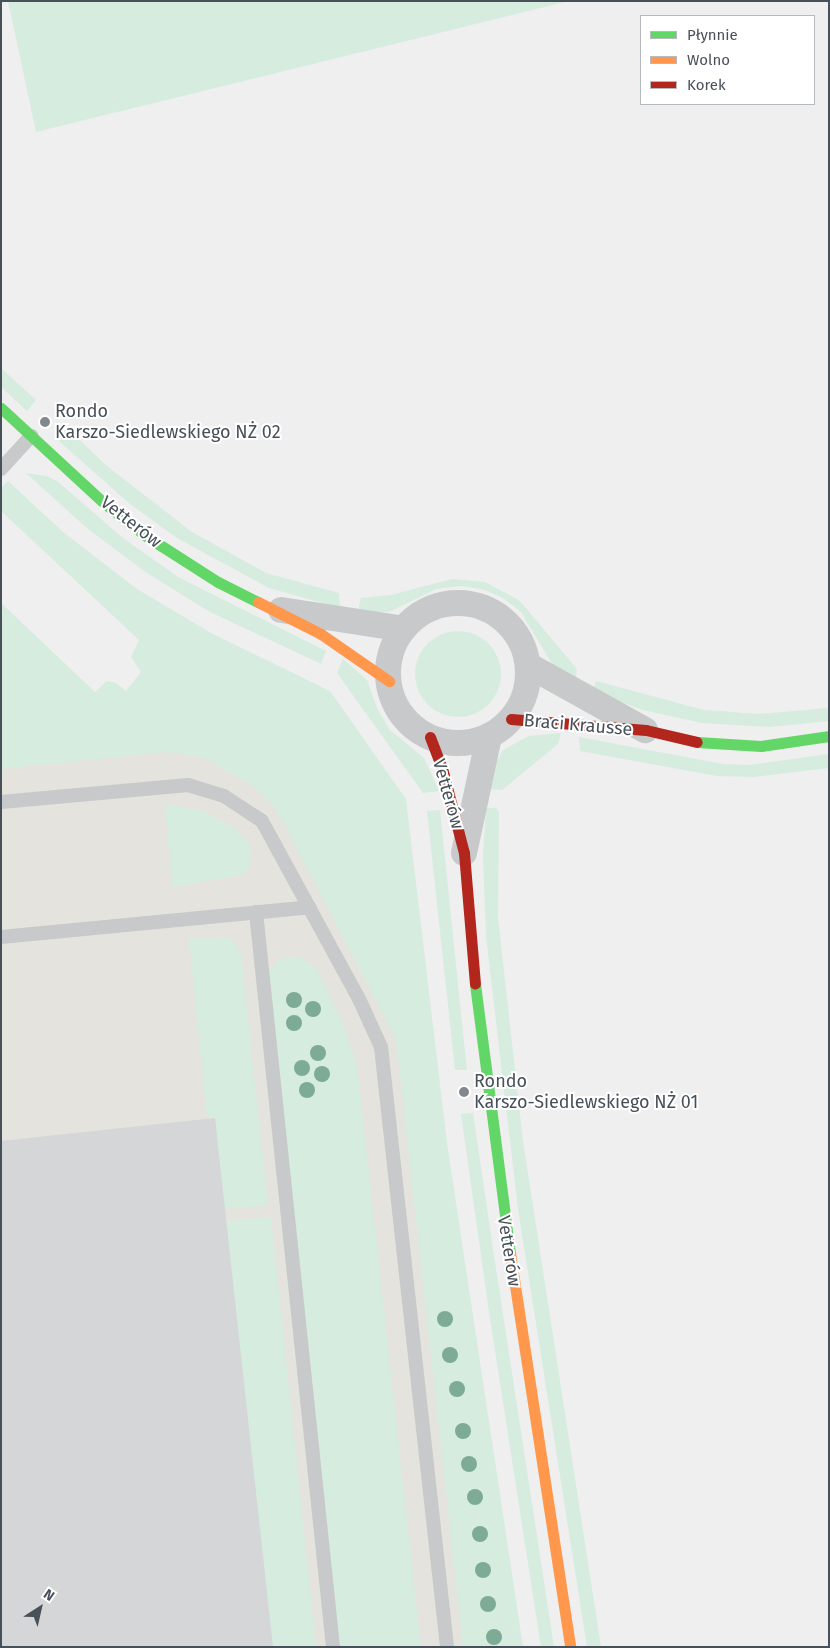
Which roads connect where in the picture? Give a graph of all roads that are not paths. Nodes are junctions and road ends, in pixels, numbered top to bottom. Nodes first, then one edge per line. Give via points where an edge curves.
1 (1, 408) edge
2 (31, 436) junction
3 (1, 469) edge
4 (279, 610) junction
5 (404, 629) junction
6 (528, 665) junction
7 (389, 681) junction
8 (511, 719) junction
9 (646, 730) junction
10 (489, 736) junction
11 (829, 736) edge
12 (430, 737) junction
13 (1, 802) edge
14 (464, 853) junction
15 (310, 906) junction
16 (256, 912) junction
17 (1, 937) edge
18 (333, 1647) edge
19 (447, 1647) edge
20 (570, 1647) edge

1 - 2 street, Vetterów
2 - 3 lane
2 - 4 street, Vetterów via 104,503 146,536 218,582
4 - 5 street, Vetterów
4 - 7 street, Vetterów via 367,663
5 - 6 street via 437,606 451,603 478,606 491,611 512,628 520,640
5 - 7 street via 391,654
6 - 8 street via 525,694
6 - 9 street, Braci Krausse
7 - 12 street via 402,715
8 - 9 street, Braci Krausse
8 - 10 street
9 - 11 street, Braci Krausse via 703,743 761,746
10 - 12 street via 466,742
10 - 14 street, Vetterów
12 - 14 street, Vetterów via 442,768
13 - 15 lane via 188,785 214,793 262,821
14 - 20 street, Vetterów via 469,933 494,1149
15 - 16 lane
15 - 19 lane via 381,1047
16 - 17 lane
16 - 18 lane

